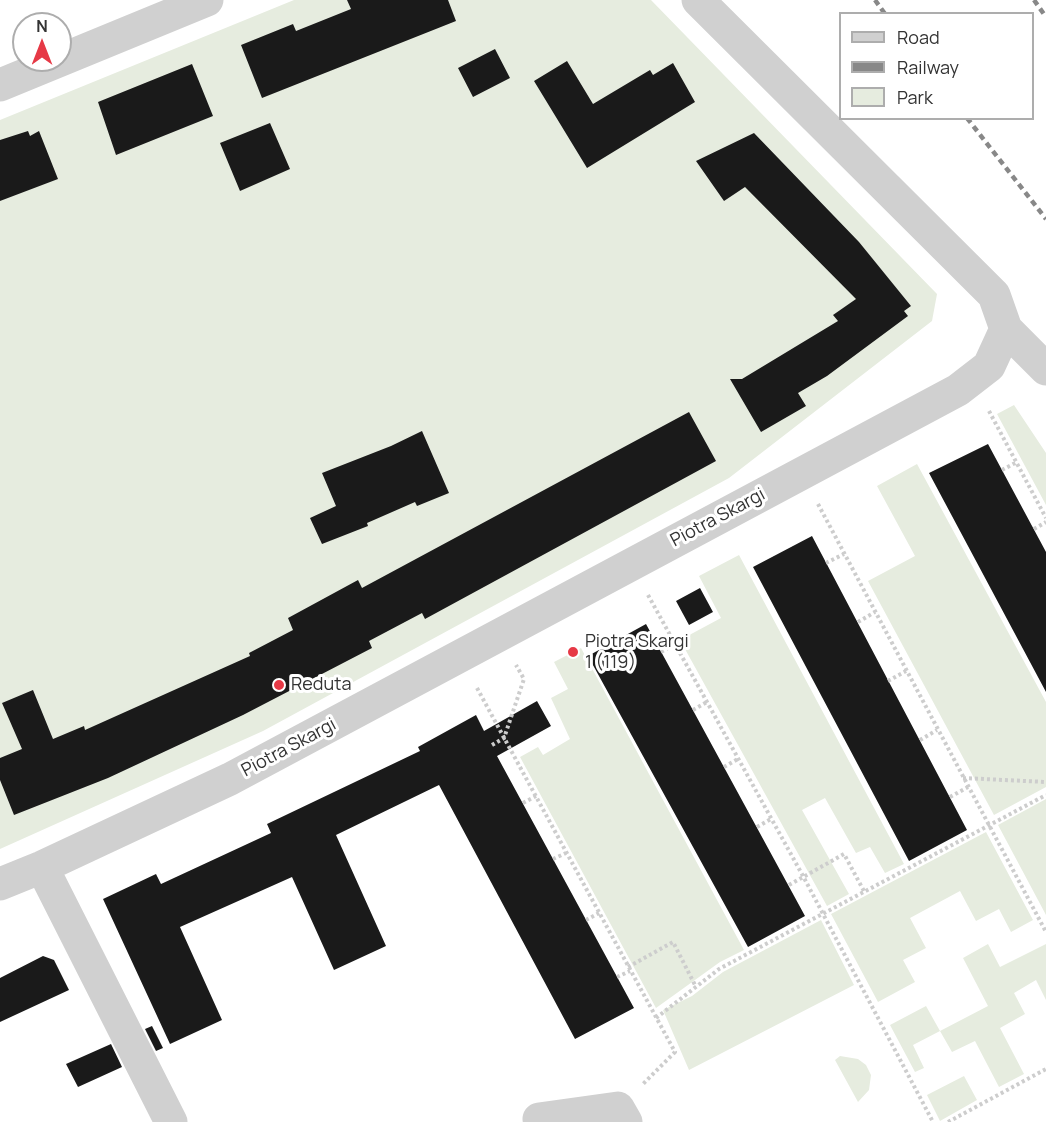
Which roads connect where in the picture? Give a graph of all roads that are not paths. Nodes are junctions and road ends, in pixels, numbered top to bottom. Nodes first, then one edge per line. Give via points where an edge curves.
1 (207, 0) edge
2 (698, 0) edge
3 (0, 85) edge
4 (1006, 328) junction
5 (1046, 369) edge
6 (42, 867) junction
7 (0, 884) edge
8 (622, 1115) edge
9 (539, 1119) dead end
10 (171, 1122) edge

1 - 3 street
2 - 4 street via 994,295
4 - 5 street
4 - 6 street, Piotra Skargi via 989,366 958,390 230,779
6 - 7 street, Piotra Skargi
6 - 10 street
8 - 9 street

